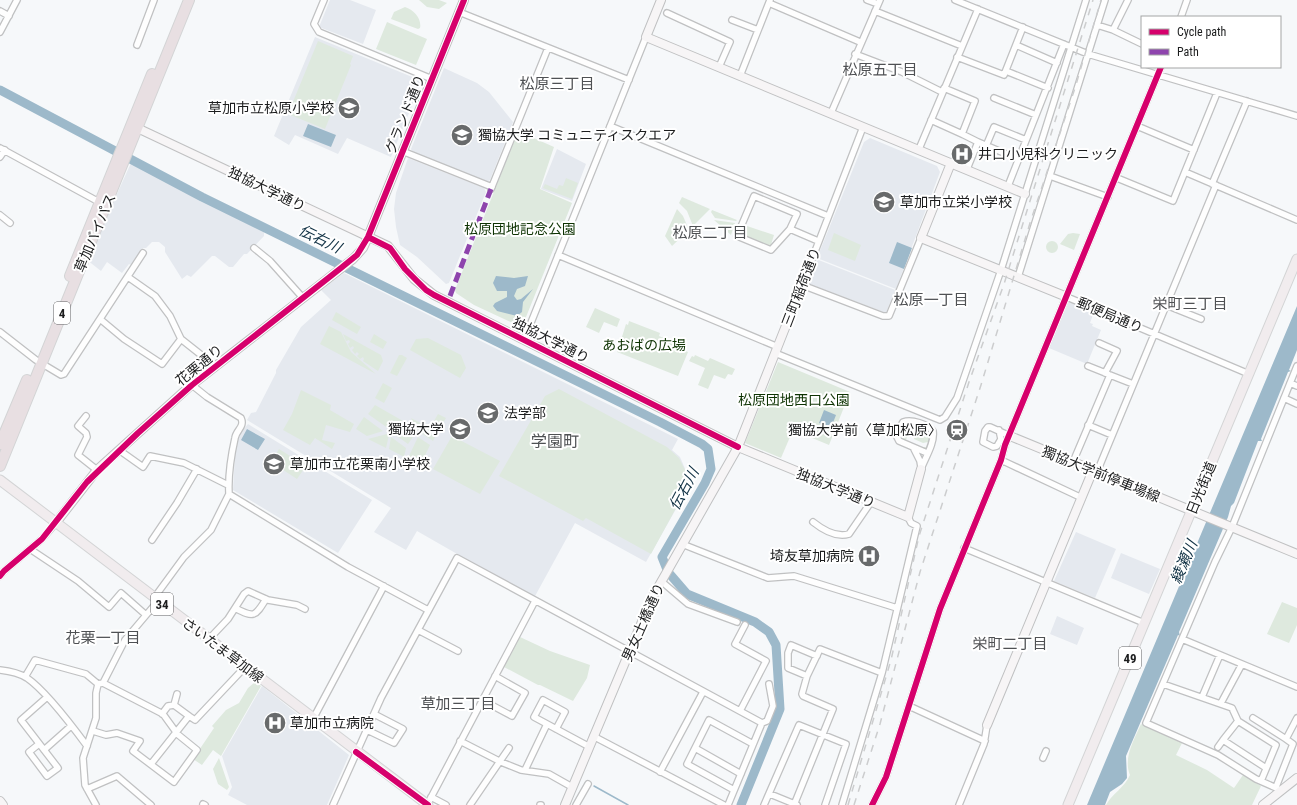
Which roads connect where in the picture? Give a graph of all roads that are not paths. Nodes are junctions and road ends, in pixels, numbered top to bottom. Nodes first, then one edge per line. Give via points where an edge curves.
1 (17, 0) edge
2 (154, 0) edge
3 (182, 0) edge
4 (189, 0) edge
5 (324, 0) edge
6 (464, 0) edge
7 (661, 0) edge
8 (867, 0) edge
9 (955, 0) edge
10 (1086, 0) edge
11 (1104, 0) edge
12 (1128, 0) edge
13 (1187, 0) edge
14 (770, 2) edge
15 (879, 2) edge
16 (978, 9) junction
17 (0, 11) edge
18 (875, 11) junction
19 (459, 12) junction
20 (667, 13) dead end
21 (9, 16) junction
22 (1181, 16) edge
23 (732, 20) dead end
24 (1097, 25) junction
25 (1023, 27) junction
26 (758, 30) junction
27 (1113, 30) junction
28 (0, 32) edge
29 (646, 37) junction
30 (860, 42) junction
31 (1064, 44) junction
32 (1141, 44) edge
33 (137, 45) dead end
34 (962, 46) junction
35 (1016, 46) junction
36 (1071, 46) junction
37 (548, 48) junction
38 (855, 54) junction
39 (1088, 54) junction
40 (957, 57) junction
41 (1057, 63) junction
42 (719, 67) junction
43 (1161, 68) edge
44 (1006, 71) junction
45 (1158, 74) junction
46 (740, 76) junction
47 (432, 79) junction
48 (629, 80) junction
49 (1048, 88) junction
50 (943, 90) junction
51 (1217, 93) junction
52 (994, 98) dead end
53 (1246, 101) junction
54 (830, 113) junction
55 (1036, 115) junction
56 (1297, 116) edge
57 (931, 120) junction
58 (135, 126) junction
59 (610, 126) junction
60 (1137, 126) junction
61 (864, 127) junction
62 (962, 134) junction
63 (1026, 140) junction
64 (978, 142) junction
65 (986, 146) junction
66 (2, 149) edge
67 (919, 149) junction
68 (1194, 150) junction
69 (402, 151) junction
70 (0, 157) edge
71 (122, 159) junction
72 (1018, 159) junction
73 (951, 163) junction
74 (967, 169) junction
75 (1185, 172) junction
76 (1050, 176) junction
77 (1117, 178) junction
78 (1214, 185) junction
79 (1008, 186) junction
80 (1026, 194) junction
81 (1108, 197) junction
82 (99, 202) junction
83 (0, 215) edge
84 (828, 216) junction
85 (1297, 220) edge
86 (10, 222) dead end
87 (790, 229) junction
88 (368, 237) junction
89 (921, 238) junction
90 (818, 241) junction
91 (254, 248) dead end
92 (143, 253) dead end
93 (558, 255) junction
94 (1297, 259) edge
95 (1001, 270) junction
96 (128, 277) junction
97 (1018, 277) junction
98 (802, 284) junction
99 (1067, 297) junction
100 (303, 298) junction
101 (1166, 305) junction
102 (100, 319) junction
103 (1201, 320) dead end
104 (1, 333) edge
105 (1154, 334) junction
106 (181, 339) junction
107 (524, 340) junction
108 (1099, 343) dead end
109 (776, 350) junction
110 (39, 361) junction
111 (1088, 366) dead end
112 (1297, 366) edge
113 (212, 369) junction
114 (1107, 374) junction
115 (1249, 374) junction
116 (1290, 383) junction
117 (1133, 384) junction
118 (192, 385) junction
119 (1297, 386) edge
120 (1284, 398) junction
121 (1297, 404) edge
122 (86, 416) dead end
123 (1088, 425) junction
124 (999, 430) junction
125 (1112, 435) junction
126 (1010, 436) junction
127 (1001, 439) junction
128 (0, 444) edge
129 (738, 447) junction
130 (914, 449) junction
131 (120, 450) junction
132 (927, 453) junction
133 (1001, 460) junction
134 (1073, 462) junction
135 (0, 466) edge
136 (197, 469) junction
137 (921, 469) junction
138 (97, 470) junction
139 (1095, 471) junction
140 (0, 480) edge
141 (228, 485) junction
142 (229, 494) junction
143 (1082, 498) junction
144 (871, 502) junction
145 (1192, 511) junction
146 (908, 517) junction
147 (813, 522) dead end
148 (55, 524) junction
149 (1230, 527) junction
150 (152, 540) dead end
151 (682, 544) junction
152 (964, 548) junction
153 (30, 549) junction
154 (1297, 554) edge
155 (0, 576) edge
156 (662, 579) junction
157 (1047, 583) junction
158 (384, 586) junction
159 (266, 599) junction
160 (156, 600) junction
161 (535, 601) junction
162 (235, 608) junction
163 (897, 608) junction
164 (305, 609) dead end
165 (428, 610) junction
166 (146, 615) junction
167 (737, 622) dead end
168 (1144, 623) junction
169 (745, 625) dead end
170 (418, 630) junction
171 (209, 639) junction
172 (1182, 639) junction
173 (458, 651) dead end
174 (629, 652) junction
175 (1220, 655) junction
176 (816, 656) junction
177 (1242, 664) junction
178 (245, 667) junction
179 (0, 670) edge
180 (882, 673) junction
181 (495, 676) junction
182 (807, 676) junction
183 (25, 677) junction
184 (100, 684) junction
185 (769, 684) dead end
186 (1163, 684) junction
187 (1297, 687) edge
188 (703, 692) junction
189 (177, 694) dead end
190 (1202, 697) junction
191 (46, 698) junction
192 (482, 700) junction
193 (1221, 703) junction
194 (174, 705) junction
195 (909, 706) junction
196 (740, 711) junction
197 (162, 714) junction
198 (374, 714) junction
199 (189, 716) junction
200 (1252, 718) dead end
201 (1297, 718) edge
202 (314, 719) junction
203 (1238, 721) junction
204 (762, 723) junction
205 (546, 724) junction
206 (988, 725) joint
207 (71, 726) junction
208 (556, 729) junction
209 (368, 730) junction
210 (93, 732) junction
211 (176, 733) junction
212 (823, 734) junction
213 (593, 736) junction
214 (1286, 739) junction
215 (985, 740) junction
216 (1223, 740) junction
217 (460, 741) junction
218 (39, 744) junction
219 (753, 744) junction
220 (87, 746) junction
221 (589, 746) junction
222 (1218, 747) dead end
223 (510, 748) dead end
224 (695, 748) junction
225 (44, 750) junction
226 (1046, 751) dead end
227 (356, 752) junction
228 (1043, 758) dead end
229 (501, 762) junction
230 (151, 764) junction
231 (1266, 768) junction
232 (525, 770) junction
233 (660, 772) junction
234 (741, 774) junction
235 (1297, 778) edge
236 (1261, 781) junction
237 (588, 784) dead end
238 (572, 787) junction
239 (1279, 788) junction
240 (87, 789) junction
241 (734, 790) junction
242 (770, 794) junction
243 (0, 801) edge
244 (428, 803) edge
245 (3, 805) edge
246 (96, 805) edge
247 (151, 805) edge
248 (333, 805) edge
249 (446, 805) edge
250 (470, 805) edge
251 (565, 805) edge
252 (576, 805) edge
253 (724, 805) edge
254 (728, 805) edge
255 (764, 805) edge
256 (795, 805) edge
257 (824, 805) edge
258 (842, 805) edge
259 (872, 805) edge
260 (958, 805) edge
261 (1068, 805) edge
262 (1263, 805) edge

1 - 21 street
2 - 33 street
3 - 58 highway, 草加バイパス / 4
4 - 58 highway, 草加バイパス / 4
5 - 47 street via 314,24 319,32
6 - 19 street, グランド通り
7 - 29 street
8 - 15 street
9 - 16 street
10 - 36 street
11 - 24 street
12 - 27 street
13 - 22 street
14 - 26 street
14 - 30 street
15 - 18 street
16 - 25 street
16 - 34 street
17 - 21 street
18 - 30 street
18 - 34 street
19 - 37 street
19 - 47 street, グランド通り
20 - 42 street via 730,42
21 - 28 street
23 - 26 street
24 - 27 street
24 - 39 street
25 - 31 street
25 - 35 street
26 - 46 street
27 - 32 street
29 - 42 street
29 - 48 street
30 - 38 street
31 - 36 street
31 - 41 street
34 - 40 street
35 - 41 street
35 - 44 street
36 - 39 street
36 - 80 street
37 - 48 street
37 - 69 street via 492,188
38 - 50 street
38 - 54 street
39 - 45 street
39 - 76 street
40 - 44 street via 1004,76
40 - 50 street
41 - 49 street
42 - 46 street
43 - 45 street
44 - 49 street
45 - 51 street
45 - 60 street
46 - 54 street
47 - 69 street, グランド通り
48 - 59 street
49 - 55 street
50 - 57 street
50 - 62 street via 975,101
51 - 53 street
51 - 68 street
52 - 55 street
53 - 56 street
53 - 78 street
54 - 61 street
55 - 63 street
57 - 62 street
57 - 67 street
58 - 71 highway, 草加バイパス / 4
58 - 88 street, 独協大学通り
59 - 84 street
59 - 93 street
60 - 68 street
60 - 77 street
61 - 67 street
61 - 84 street, 三町稲荷通り
62 - 64 street
63 - 65 street via 994,127
63 - 72 street
64 - 65 street
64 - 74 street
65 - 72 street
66 - 70 street
66 - 82 street
67 - 73 street
68 - 75 street
69 - 88 street, グランド通り
71 - 82 highway, 草加バイパス / 4
71 - 110 highway, 草加バイパス / 4
72 - 79 street
73 - 74 street
73 - 89 street
74 - 79 street
75 - 77 street via 1173,201
75 - 78 street
76 - 81 street
76 - 97 street
77 - 81 street
78 - 85 street
78 - 101 street
79 - 80 street
80 - 95 street
81 - 99 street
82 - 110 highway, 草加バイパス / 4
83 - 86 street
84 - 90 street, 三町稲荷通り
87 - 87 street via 797,214 754,196 738,236 771,250
87 - 90 street
88 - 100 street, 花栗通り via 363,248 353,259
88 - 107 street, 独協大学通り via 390,248 404,269 426,290 449,298
89 - 95 street
89 - 98 street via 889,316 883,316
90 - 98 street, 三町稲荷通り
91 - 100 street via 270,261
92 - 96 street
93 - 107 street
93 - 109 street
94 - 115 main road, 日光街道 / 49
95 - 97 street
95 - 109 street via 956,398 943,419 935,418
96 - 102 street
96 - 106 street via 156,296 170,316
97 - 99 street
98 - 109 street, 三町稲荷通り
99 - 105 street, 郵便局通り
99 - 126 street
100 - 113 street, 花栗通り
101 - 103 street
101 - 105 street
102 - 106 street via 124,339 162,364
102 - 110 street via 64,374 61,375
104 - 110 street
105 - 115 street, 郵便局通り
105 - 117 street
106 - 113 street via 200,354
107 - 129 street, 独協大学通り
108 - 114 street via 1117,351
109 - 129 street, 三町稲荷通り
110 - 128 highway, 草加バイパス / 4
110 - 135 highway, 草加バイパス / 4
111 - 114 street
112 - 116 street
113 - 118 street, 花栗通り
114 - 117 street
114 - 123 street
115 - 145 main road, 日光街道 / 49
116 - 119 street
116 - 120 street
117 - 125 street
118 - 131 street, 花栗通り
118 - 141 street via 242,418 243,424 235,435
120 - 121 street
120 - 149 street
122 - 138 street via 78,426 87,437 78,455
123 - 125 street
123 - 134 street
124 - 126 street
124 - 127 street
124 - 127 street via 988,427 982,440 985,444 996,447
125 - 139 street
126 - 127 street
126 - 133 street
126 - 134 street, 獨協大学前停車場線
129 - 144 street, 独協大学通り
129 - 151 street, 男女土橋通り
130 - 132 street
130 - 132 street via 896,438 903,422 911,421 933,431
130 - 137 street
131 - 136 street via 143,467 150,456
131 - 138 street, 花栗通り
132 - 137 street
133 - 143 street
133 - 152 street
134 - 139 street, 獨協大学前停車場線
136 - 141 street
136 - 150 street via 178,503
137 - 146 street
138 - 148 street, 花栗通り
139 - 143 street
139 - 145 street, 獨協大学前停車場線
140 - 148 main road, さいたま草加線 / 34
141 - 142 street
142 - 158 street via 348,567
142 - 160 street via 211,530 184,557
143 - 157 street
144 - 146 street, 独協大学通り
144 - 147 street via 849,534 835,534
145 - 149 street, 獨協大学前停車場線
145 - 168 main road, 日光街道 / 49
146 - 163 street via 916,526
148 - 153 street
148 - 160 main road, さいたま草加線 / 34
149 - 154 street, 獨協大学前停車場線
149 - 172 street
151 - 156 street, 男女土橋通り
151 - 163 street via 768,578 794,576
152 - 157 street
152 - 195 street via 933,627
153 - 155 street
153 - 166 street via 78,580 109,607 121,593
156 - 167 street via 688,604
156 - 174 street, 男女土橋通り
157 - 168 street
157 - 206 street
158 - 165 street
158 - 202 street
159 - 162 street via 253,615
159 - 162 street via 248,591
159 - 164 street
160 - 166 street via 153,609
160 - 171 main road, さいたま草加線 / 34
161 - 165 street via 456,558
161 - 174 street
161 - 181 street
162 - 171 street
163 - 180 street
165 - 170 street
166 - 184 street via 123,643
168 - 261 main road, 日光街道 / 49
169 - 196 street via 735,644 766,661
170 - 173 street
170 - 198 street
171 - 178 main road, さいたま草加線 / 34
172 - 175 street
172 - 186 street
174 - 188 street
174 - 213 street, 男女土橋通り
175 - 177 street
175 - 190 street
176 - 180 street via 820,649
176 - 182 street
176 - 182 street via 791,646 788,653 788,668
177 - 187 street
177 - 193 street
178 - 199 street via 195,720
178 - 202 main road, さいたま草加線 / 34
179 - 183 street
180 - 258 street
181 - 192 street
181 - 192 street via 525,693 512,716
182 - 212 street via 803,696 833,709
183 - 184 street via 35,660 86,674
183 - 191 street
184 - 197 street
184 - 210 street via 96,693
185 - 204 street via 773,706 767,720
186 - 190 street
186 - 236 street via 1146,723 1218,755
188 - 196 street
188 - 233 street
189 - 194 street
190 - 193 street
191 - 207 street
191 - 218 street via 21,720
192 - 217 street
193 - 203 street via 1232,708
194 - 197 street via 168,706
194 - 199 street
195 - 215 street
195 - 259 street via 886,777
196 - 204 street
197 - 211 street
198 - 209 street
198 - 209 street via 403,729 394,743
199 - 211 street
200 - 214 street
201 - 214 street
202 - 227 main road, さいたま草加線 / 34
203 - 216 street
203 - 231 street via 1276,745
204 - 219 street
205 - 208 street
205 - 208 street via 534,718 544,700 565,712
205 - 232 street
206 - 215 street
207 - 220 street
207 - 225 street
208 - 221 street
209 - 227 street
210 - 220 street
210 - 230 street via 106,735 117,733 140,742 133,751
211 - 230 street
211 - 230 street via 197,750 174,782
212 - 242 street via 799,725
212 - 256 street
212 - 257 street via 846,744
213 - 221 street, 男女土橋通り
213 - 233 street
214 - 239 street via 1293,744
215 - 260 street
216 - 222 street
216 - 231 street
217 - 229 street
217 - 244 street
218 - 225 street
218 - 225 street via 29,752 47,776 58,768
219 - 224 street via 709,720
219 - 234 street
220 - 240 street via 82,766
221 - 238 street, 男女土橋通り
223 - 229 street
224 - 234 street
224 - 241 street via 687,764
226 - 228 street
227 - 244 main road, さいたま草加線 / 34
227 - 248 street
229 - 232 street
229 - 250 street
231 - 236 street
232 - 238 street via 549,774
233 - 253 street
234 - 241 street
235 - 239 street
236 - 239 street
237 - 252 street
238 - 251 street, 男女土橋通り
239 - 262 street
240 - 246 street
240 - 247 street via 117,776
241 - 254 street
242 - 255 street
242 - 256 street
243 - 245 street
244 - 249 street

